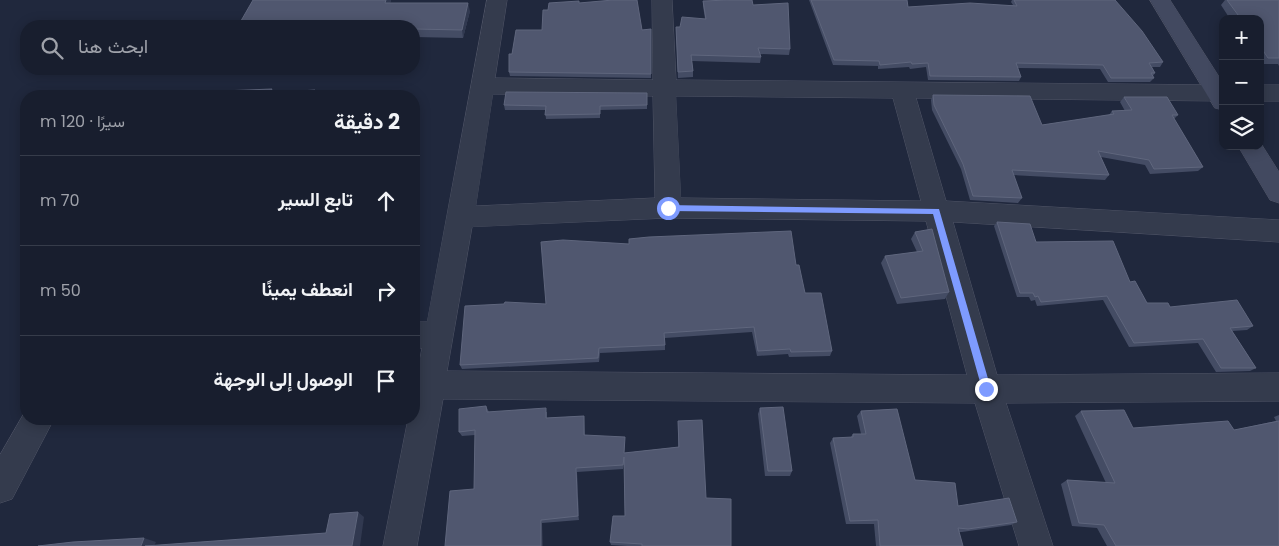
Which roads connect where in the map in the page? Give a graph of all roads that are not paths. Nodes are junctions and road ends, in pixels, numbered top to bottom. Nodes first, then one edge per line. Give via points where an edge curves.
1 (497, 0) edge
2 (662, 0) edge
3 (1160, 0) edge
4 (484, 86) junction
5 (666, 88) junction
6 (903, 92) junction
7 (1219, 93) edge
8 (1264, 93) edge
9 (1279, 93) edge
10 (1219, 96) edge
11 (1252, 150) edge
12 (1279, 193) edge
13 (668, 208) junction
14 (936, 211) junction
15 (461, 217) junction
16 (1279, 231) edge
17 (427, 335) edge
18 (430, 385) junction
19 (1279, 387) edge
20 (986, 389) junction
21 (35, 425) edge
22 (0, 487) edge
23 (400, 546) edge
24 (1036, 546) edge

1 - 4 street
2 - 5 street
3 - 7 street
4 - 5 street
4 - 15 street
5 - 6 street
5 - 13 street
6 - 10 street
6 - 14 street
8 - 9 street
11 - 12 street
13 - 14 street
13 - 15 street
14 - 16 street
14 - 20 street
15 - 17 street
17 - 18 street
18 - 20 street
18 - 23 street
19 - 20 street
20 - 24 street
21 - 22 street

